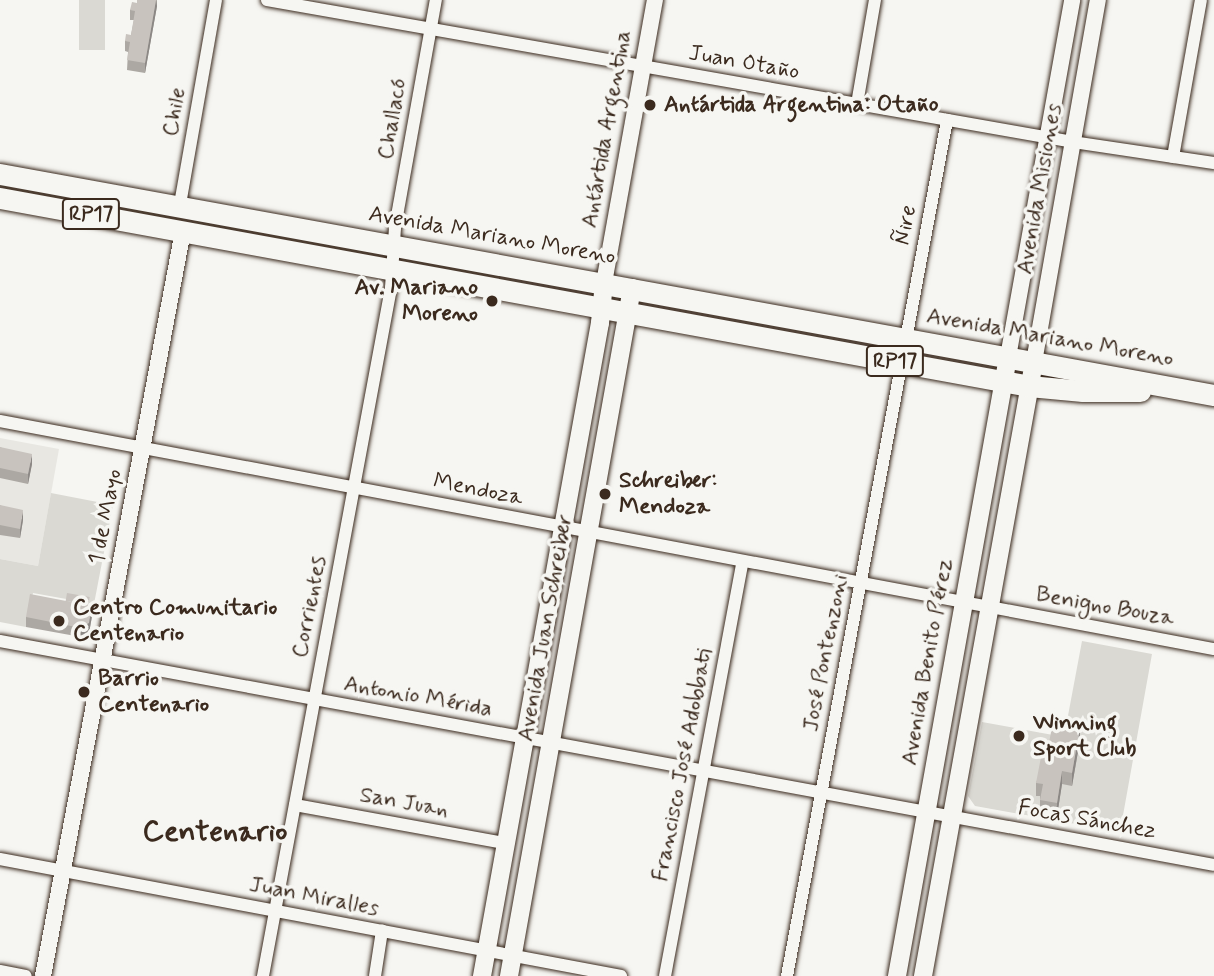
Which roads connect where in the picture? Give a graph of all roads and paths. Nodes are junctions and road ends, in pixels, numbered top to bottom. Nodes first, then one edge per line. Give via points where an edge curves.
1 (216, 0) edge
2 (267, 0) edge
3 (436, 0) edge
4 (654, 0) edge
5 (875, 0) edge
6 (1072, 0) edge
7 (1098, 0) edge
8 (1201, 0) edge
9 (431, 29) junction
10 (643, 66) junction
11 (858, 104) junction
12 (947, 120) junction
13 (1048, 138) junction
14 (1073, 142) junction
15 (1173, 157) junction
16 (1214, 163) edge
17 (0, 174) edge
18 (0, 198) edge
19 (180, 206) junction
20 (183, 231) junction
21 (394, 245) junction
22 (393, 270) junction
23 (604, 283) junction
24 (632, 288) junction
25 (602, 308) junction
26 (628, 313) junction
27 (906, 338) junction
28 (1008, 357) junction
29 (1034, 362) junction
30 (902, 363) junction
31 (1004, 381) junction
32 (1029, 386) junction
33 (1191, 391) junction
34 (1214, 395) edge
35 (0, 421) edge
36 (142, 448) junction
37 (354, 488) junction
38 (563, 527) junction
39 (588, 532) junction
40 (743, 561) junction
41 (860, 583) junction
42 (964, 603) junction
43 (989, 608) junction
44 (0, 641) edge
45 (1214, 649) edge
46 (102, 660) junction
47 (314, 699) junction
48 (524, 738) junction
49 (550, 743) junction
50 (704, 771) junction
51 (821, 793) junction
52 (295, 805) junction
53 (926, 812) junction
54 (952, 817) junction
55 (505, 843) junction
56 (0, 859) edge
57 (1214, 865) edge
58 (62, 871) junction
59 (275, 911) junction
60 (382, 931) junction
61 (485, 951) junction
62 (512, 956) junction
63 (0, 971) edge
64 (26, 976) edge
65 (43, 976) edge
66 (263, 976) edge
67 (375, 976) edge
68 (482, 976) edge
69 (509, 976) edge
70 (621, 976) edge
71 (665, 976) edge
72 (787, 976) edge
73 (897, 976) edge
74 (923, 976) edge

1 - 19 street, Chile
2 - 9 street, Juan Otaño
3 - 9 street, Challacó
4 - 10 street, Antártida Argentina
5 - 11 street
6 - 13 street, Avenida Misiones
7 - 14 street, Avenida Misiones
8 - 15 street
9 - 10 street, Juan Otaño
9 - 21 street, Challacó
10 - 11 street, Juan Otaño
10 - 23 street, Antártida Argentina
11 - 12 street, Juan Otaño
12 - 13 street, Juan Otaño
12 - 27 street, Ñire
13 - 14 street, Juan Otaño
13 - 28 street, Avenida Misiones
14 - 15 street, Juan Otaño
14 - 29 street, Avenida Misiones
15 - 16 street, Juan Otaño
17 - 19 main road, Avenida Mariano Moreno / RP17
18 - 20 main road, Avenida Mariano Moreno / RP17
19 - 20 street, Chile
19 - 21 main road, Avenida Mariano Moreno / RP17
20 - 22 main road, Avenida Mariano Moreno / RP17
20 - 36 street, 1 de Mayo
21 - 22 street, Corrientes
21 - 23 main road, Avenida Mariano Moreno / RP17
22 - 25 main road, Avenida Mariano Moreno / RP17
22 - 37 street, Corrientes
23 - 24 main road, Avenida Mariano Moreno / RP17
23 - 25 main road, Antártida Argentina
24 - 26 main road, Avenida Juan Schreiber
24 - 27 main road, Avenida Mariano Moreno / RP17
25 - 26 main road, Avenida Mariano Moreno / RP17
25 - 38 main road, Avenida Juan Schreiber
26 - 30 main road, Avenida Mariano Moreno / RP17
26 - 39 main road, Avenida Juan Schreiber
27 - 28 main road, Avenida Mariano Moreno / RP17
27 - 30 street, José Pontenzoni
28 - 29 main road, Avenida Mariano Moreno / RP17
28 - 31 main road, Avenida Benito Pérez
29 - 32 main road, Avenida Misiones
29 - 33 main road, Avenida Mariano Moreno / RP17
30 - 31 main road, Avenida Mariano Moreno / RP17
30 - 41 street, José Pontenzoni
31 - 32 main road, Avenida Mariano Moreno / RP17
31 - 42 main road, Avenida Benito Pérez
32 - 33 main road, Avenida Mariano Moreno / RP17
32 - 43 main road
33 - 34 main road, RP17
35 - 36 street, Mendoza
36 - 37 street, Mendoza
36 - 46 street, 1 de Mayo
37 - 38 street, Mendoza
37 - 47 street, Corrientes
38 - 39 street, Mendoza
38 - 48 main road, Avenida Juan Schreiber
39 - 40 street, Mendoza
39 - 49 main road, Avenida Juan Schreiber
40 - 41 street, Mendoza
40 - 50 street, Francisco José Adobbati
41 - 42 street, Mendoza
41 - 51 street, José Pontenzoni
42 - 43 street, Mendoza
42 - 53 main road, Avenida Benito Pérez
43 - 45 street, Benigno Bouza
43 - 54 main road
44 - 46 street, Antonio Mérida
46 - 47 street, Antonio Mérida
46 - 58 street, 1 de Mayo
47 - 48 street, Antonio Mérida
47 - 52 street, Corrientes
48 - 49 street, Antonio Mérida
48 - 55 main road, Avenida Juan Schreiber
49 - 50 street, Antonio Mérida
49 - 62 main road, Avenida Juan Schreiber
50 - 51 street, Antonio Mérida
50 - 71 street, Francisco José Adobbati
51 - 53 street, Antonio Mérida
51 - 72 street, José Pontenzoni
52 - 55 street, San Juan
52 - 59 street, Corrientes
53 - 54 street, Antonio Mérida
53 - 73 main road, Avenida Benito Pérez
54 - 57 street, Focas Sánchez
54 - 74 main road
55 - 61 main road, Avenida Juan Schreiber
56 - 58 street, Juan Miralles
58 - 59 street, Juan Miralles
58 - 65 street, 1 de Mayo
59 - 60 street, Juan Miralles
59 - 66 street, Corrientes
60 - 61 street, Juan Miralles
60 - 67 street
61 - 62 street, Juan Miralles
61 - 68 main road, Avenida Juan Schreiber
62 - 69 main road, Avenida Juan Schreiber
62 - 70 street, Juan Miralles
63 - 64 street

